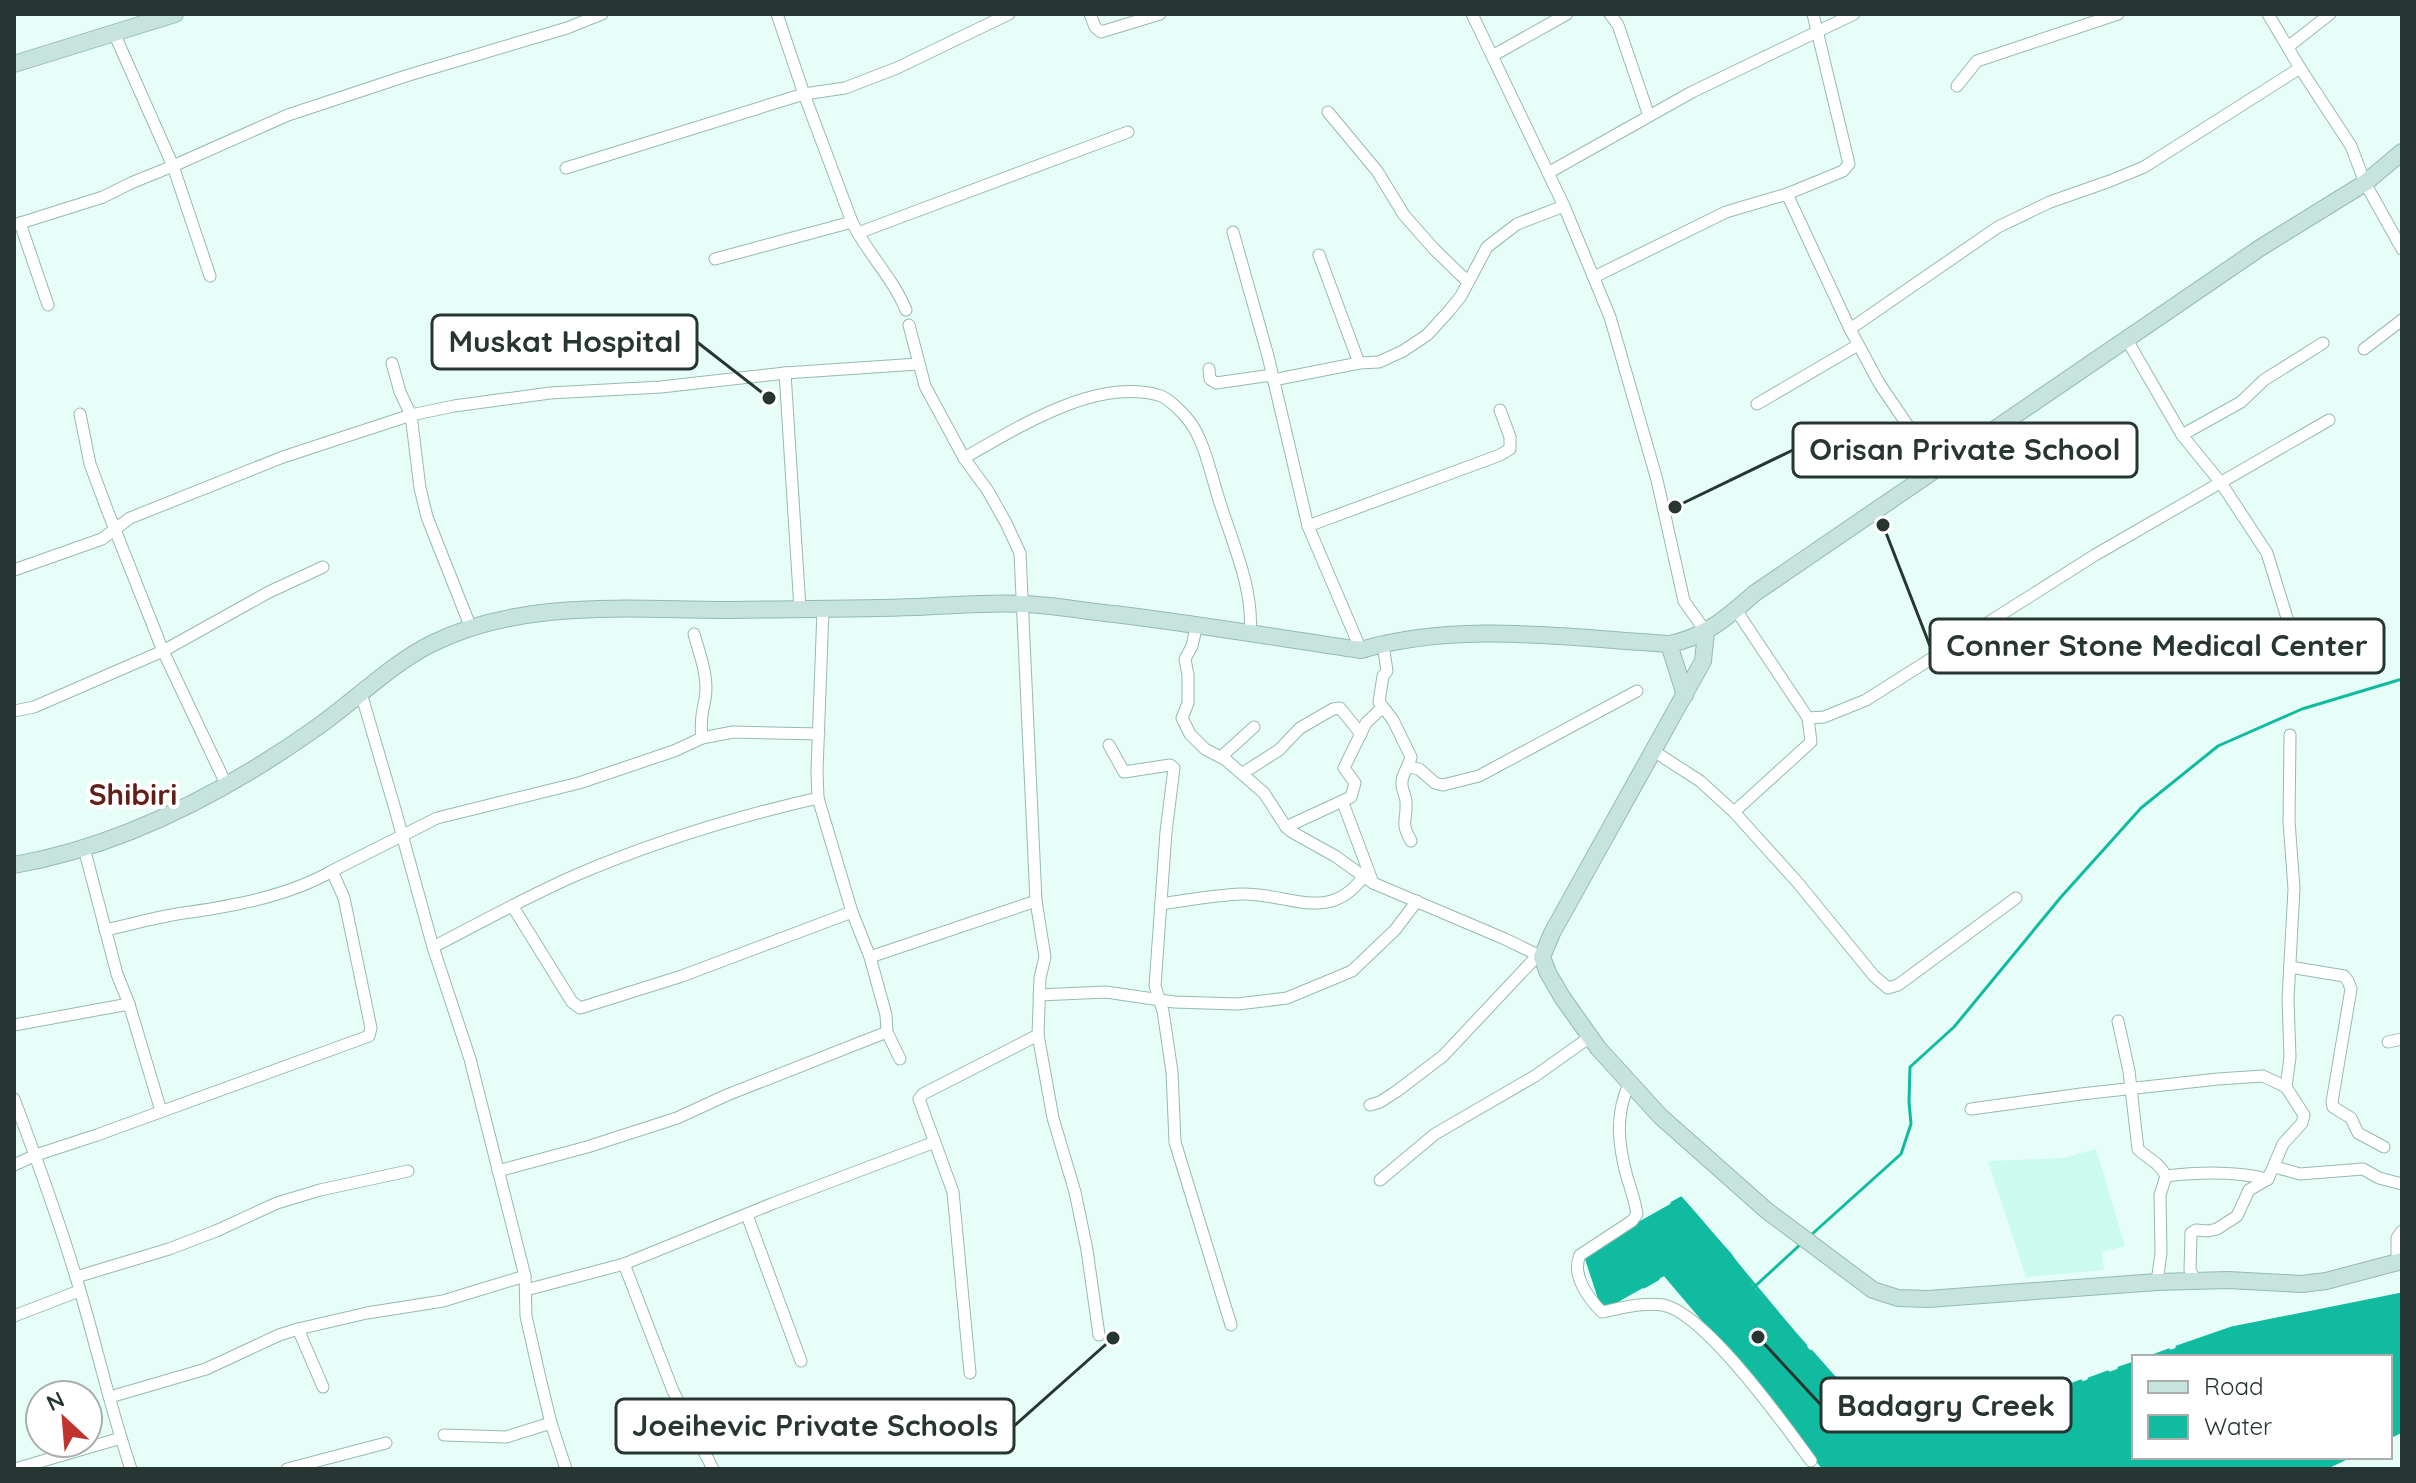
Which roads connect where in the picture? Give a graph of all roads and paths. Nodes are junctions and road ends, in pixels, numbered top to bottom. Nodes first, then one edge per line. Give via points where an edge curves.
1 (175, 14) edge
2 (602, 14) edge
3 (777, 14) edge
4 (1009, 14) edge
5 (1090, 14) edge
6 (1160, 14) edge
7 (1472, 14) edge
8 (1567, 14) edge
9 (1610, 14) edge
10 (1813, 14) edge
11 (1854, 14) edge
12 (2118, 14) edge
13 (2268, 14) edge
14 (2330, 14) edge
15 (1816, 32) junction
16 (114, 33) junction
17 (2288, 47) junction
18 (1494, 55) junction
19 (14, 64) edge
20 (2300, 68) junction
21 (1957, 86) dead end
22 (804, 94) junction
23 (1328, 112) dead end
24 (1649, 116) junction
25 (1128, 132) dead end
26 (2402, 152) edge
27 (173, 166) junction
28 (566, 168) dead end
29 (1548, 173) junction
30 (2365, 183) junction
31 (1787, 194) junction
32 (1564, 206) junction
33 (852, 222) junction
34 (17, 224) edge
35 (1233, 232) dead end
36 (858, 233) junction
37 (2402, 249) edge
38 (1319, 255) dead end
39 (715, 259) dead end
40 (210, 276) dead end
41 (1594, 277) junction
42 (1468, 282) junction
43 (48, 305) dead end
44 (906, 310) dead end
45 (2402, 320) edge
46 (909, 325) dead end
47 (1850, 329) junction
48 (2127, 340) junction
49 (2323, 343) dead end
50 (1858, 345) junction
51 (2364, 349) dead end
52 (392, 363) dead end
53 (1359, 363) junction
54 (918, 364) junction
55 (1209, 369) dead end
56 (785, 373) junction
57 (1273, 378) junction
58 (1757, 404) dead end
59 (1500, 410) dead end
60 (80, 414) dead end
61 (411, 415) junction
62 (2329, 420) dead end
63 (2182, 435) junction
64 (964, 458) junction
65 (1938, 470) junction
66 (2221, 483) junction
67 (1308, 526) junction
68 (116, 530) junction
69 (323, 567) dead end
70 (14, 570) edge
71 (1023, 604) junction
72 (800, 609) junction
73 (823, 610) junction
74 (1736, 610) junction
75 (1197, 624) junction
76 (471, 628) junction
77 (1706, 632) junction
78 (1250, 633) junction
79 (694, 634) dead end
80 (2292, 634) dead end
81 (1383, 644) junction
82 (1669, 644) junction
83 (1361, 650) junction
84 (163, 651) junction
85 (1637, 691) dead end
86 (361, 693) junction
87 (1685, 695) junction
88 (1383, 707) junction
89 (14, 711) edge
90 (1808, 718) junction
91 (1254, 727) dead end
92 (819, 734) junction
93 (1361, 734) junction
94 (2290, 735) dead end
95 (702, 738) junction
96 (1109, 745) dead end
97 (1652, 750) junction
98 (1221, 757) junction
99 (1409, 767) junction
100 (1243, 773) junction
101 (226, 784) junction
102 (818, 798) junction
103 (1343, 803) junction
104 (1734, 812) junction
105 (1286, 827) junction
106 (402, 837) junction
107 (1411, 841) dead end
108 (84, 848) junction
109 (14, 865) edge
110 (332, 871) junction
111 (1368, 880) junction
112 (2016, 898) dead end
113 (1036, 901) junction
114 (1417, 901) junction
115 (1161, 904) junction
116 (513, 907) junction
117 (852, 912) junction
118 (105, 930) junction
119 (433, 947) junction
120 (1540, 956) junction
121 (870, 957) junction
122 (2290, 967) junction
123 (1039, 995) junction
124 (1158, 998) junction
125 (129, 1004) junction
126 (2118, 1021) dead end
127 (14, 1025) edge
128 (887, 1032) junction
129 (1038, 1035) junction
130 (1590, 1037) junction
131 (2402, 1039) edge
132 (2388, 1042) dead end
133 (900, 1059) dead end
134 (1629, 1084) junction
135 (2286, 1087) junction
136 (2130, 1090) junction
137 (14, 1099) edge
138 (1370, 1105) dead end
139 (1971, 1109) dead end
140 (161, 1111) junction
141 (935, 1142) junction
142 (2384, 1147) dead end
143 (36, 1155) junction
144 (14, 1165) edge
145 (2275, 1167) junction
146 (408, 1171) dead end
147 (498, 1171) junction
148 (2166, 1176) junction
149 (2268, 1179) junction
150 (1380, 1180) dead end
151 (2402, 1184) edge
152 (747, 1215) junction
153 (2402, 1231) edge
154 (2399, 1262) edge
155 (624, 1264) junction
156 (525, 1276) junction
157 (76, 1277) junction
158 (2196, 1281) junction
159 (2157, 1282) junction
160 (526, 1290) junction
161 (79, 1291) junction
162 (14, 1316) edge
163 (1231, 1325) dead end
164 (298, 1329) junction
165 (1099, 1335) dead end
166 (801, 1361) dead end
167 (970, 1373) dead end
168 (323, 1387) dead end
169 (110, 1397) junction
170 (551, 1423) junction
171 (444, 1435) dead end
172 (121, 1438) junction
173 (386, 1443) dead end
174 (1811, 1461) dead end
175 (326, 1464) edge
176 (15, 1469) edge
177 (131, 1469) edge
178 (287, 1469) edge
179 (566, 1469) edge
180 (713, 1469) edge

1 - 16 main road
2 - 27 street via 288,115
3 - 22 street
4 - 22 street via 897,68 845,88
5 - 6 street via 1101,32
7 - 18 street
8 - 18 street
9 - 24 street
10 - 15 street
11 - 15 street
12 - 21 street via 1977,61
13 - 17 street
14 - 17 street
15 - 24 street
15 - 31 street via 1849,164
16 - 19 main road
16 - 27 street
17 - 20 street
18 - 29 street
20 - 30 street via 2351,146
20 - 47 street via 2144,167 1998,227
22 - 28 street
22 - 33 street
23 - 42 street via 1377,171 1404,215
24 - 29 street
25 - 36 street
26 - 30 main road
27 - 34 street via 103,197
27 - 40 street
29 - 32 street
30 - 37 street
30 - 48 main road
31 - 41 street via 1726,212
31 - 47 street
32 - 41 street
32 - 42 street via 1517,224 1487,247
33 - 36 street
33 - 39 street
34 - 43 street
35 - 57 street
36 - 44 street
38 - 53 street
41 - 77 street via 1657,480 1684,601
42 - 53 street via 1427,335 1379,362
45 - 51 street
46 - 54 street
47 - 50 street
48 - 63 street
48 - 65 main road
49 - 63 street via 2264,380 2241,402
50 - 58 street
50 - 65 street
52 - 61 street
53 - 57 street
54 - 56 street
54 - 64 street
55 - 57 street via 1216,383
56 - 61 street via 550,393
56 - 72 street
57 - 67 street
59 - 67 street via 1510,449
60 - 68 street via 90,464
61 - 68 street via 270,462 130,518
61 - 76 street via 427,517
62 - 66 street
63 - 66 street
64 - 71 street via 1020,553
64 - 78 street via 1069,403 1125,392 1161,395 1191,423 1204,451 1252,613
65 - 74 main road
66 - 80 street via 2267,553
66 - 90 street via 2095,555 1866,700
67 - 83 street
68 - 70 street
68 - 84 street
69 - 84 street
71 - 73 main road
71 - 75 main road
71 - 113 street
72 - 73 main road
72 - 76 main road via 583,608
73 - 92 street
74 - 77 main road
74 - 90 street
75 - 78 main road
75 - 98 street via 1185,659 1188,703 1182,718 1205,749
76 - 86 main road via 430,644
77 - 82 main road
77 - 87 main road via 1703,661
78 - 83 main road
79 - 95 street via 705,682
81 - 82 main road via 1477,633
81 - 83 main road
81 - 88 street
82 - 87 main road
84 - 89 street
84 - 101 street
85 - 99 street via 1479,776 1443,785
86 - 101 main road via 320,726
86 - 106 street
87 - 97 main road
88 - 93 street
88 - 99 street via 1411,757
90 - 104 street via 1811,742
91 - 98 street
92 - 95 street via 733,732
92 - 102 street
93 - 100 street via 1340,708 1333,709
93 - 103 street via 1344,768 1355,783
94 - 122 street
95 - 106 street via 579,783 437,818
96 - 115 street via 1124,772 1174,768
97 - 104 street via 1700,781
97 - 120 main road
98 - 100 street
99 - 107 street via 1402,778 1403,826
100 - 105 street
101 - 108 main road
102 - 116 street via 637,851
102 - 117 street
103 - 105 street
103 - 111 street
104 - 112 street via 1888,988
105 - 111 street
106 - 110 street
106 - 119 street
108 - 109 main road
108 - 118 street
110 - 118 street via 231,906
110 - 140 street via 344,898 369,1036
111 - 114 street
111 - 115 street via 1340,900 1322,903 1244,894
113 - 121 street
113 - 123 street via 1045,957
114 - 120 street
114 - 124 street via 1352,971 1287,998 1238,1004
115 - 124 street
116 - 117 street via 580,1008
116 - 119 street
117 - 121 street
118 - 125 street
119 - 147 street via 470,1059
120 - 130 main road
120 - 138 street via 1443,1056
121 - 128 street
122 - 135 street
122 - 142 street via 2348,981 2333,1107 2351,1118 2358,1133
123 - 124 street via 1106,992
123 - 129 street
124 - 163 street via 1172,1072 1175,1142
125 - 127 street
125 - 140 street
126 - 136 street
128 - 133 street
128 - 147 street via 677,1118
129 - 141 street via 923,1094 920,1105
129 - 165 street via 1087,1250
130 - 134 main road
130 - 150 street via 1435,1134
131 - 132 street
134 - 159 main road via 1766,1210 1873,1290 1928,1299
134 - 174 street via 1618,1120 1637,1214 1580,1255 1577,1269 1584,1290 1602,1312 1642,1305 1679,1311 1749,1379
135 - 136 street via 2263,1076
135 - 145 street via 2304,1115 2283,1144
136 - 139 street
136 - 148 street via 2138,1149
137 - 143 street
140 - 143 street
141 - 152 street
141 - 167 street via 953,1192
143 - 144 street
143 - 157 street
145 - 149 street
145 - 151 street via 2300,1174 2363,1169
146 - 157 street via 277,1203 169,1249
147 - 156 street
148 - 149 street via 2244,1174
148 - 159 street via 2160,1195
149 - 158 street via 2249,1190 2229,1223 2191,1233 2190,1270
152 - 155 street
152 - 166 street
153 - 154 street via 2397,1238
154 - 158 main road via 2302,1284
155 - 160 street
155 - 180 street via 673,1391
156 - 160 street
156 - 164 street via 443,1301
157 - 161 street
158 - 159 main road
160 - 170 street via 526,1316
161 - 162 street
161 - 169 street
164 - 168 street
164 - 169 street via 206,1369
169 - 172 street
170 - 171 street via 506,1437
170 - 179 street
172 - 176 street
172 - 177 street
173 - 175 street
175 - 178 street

